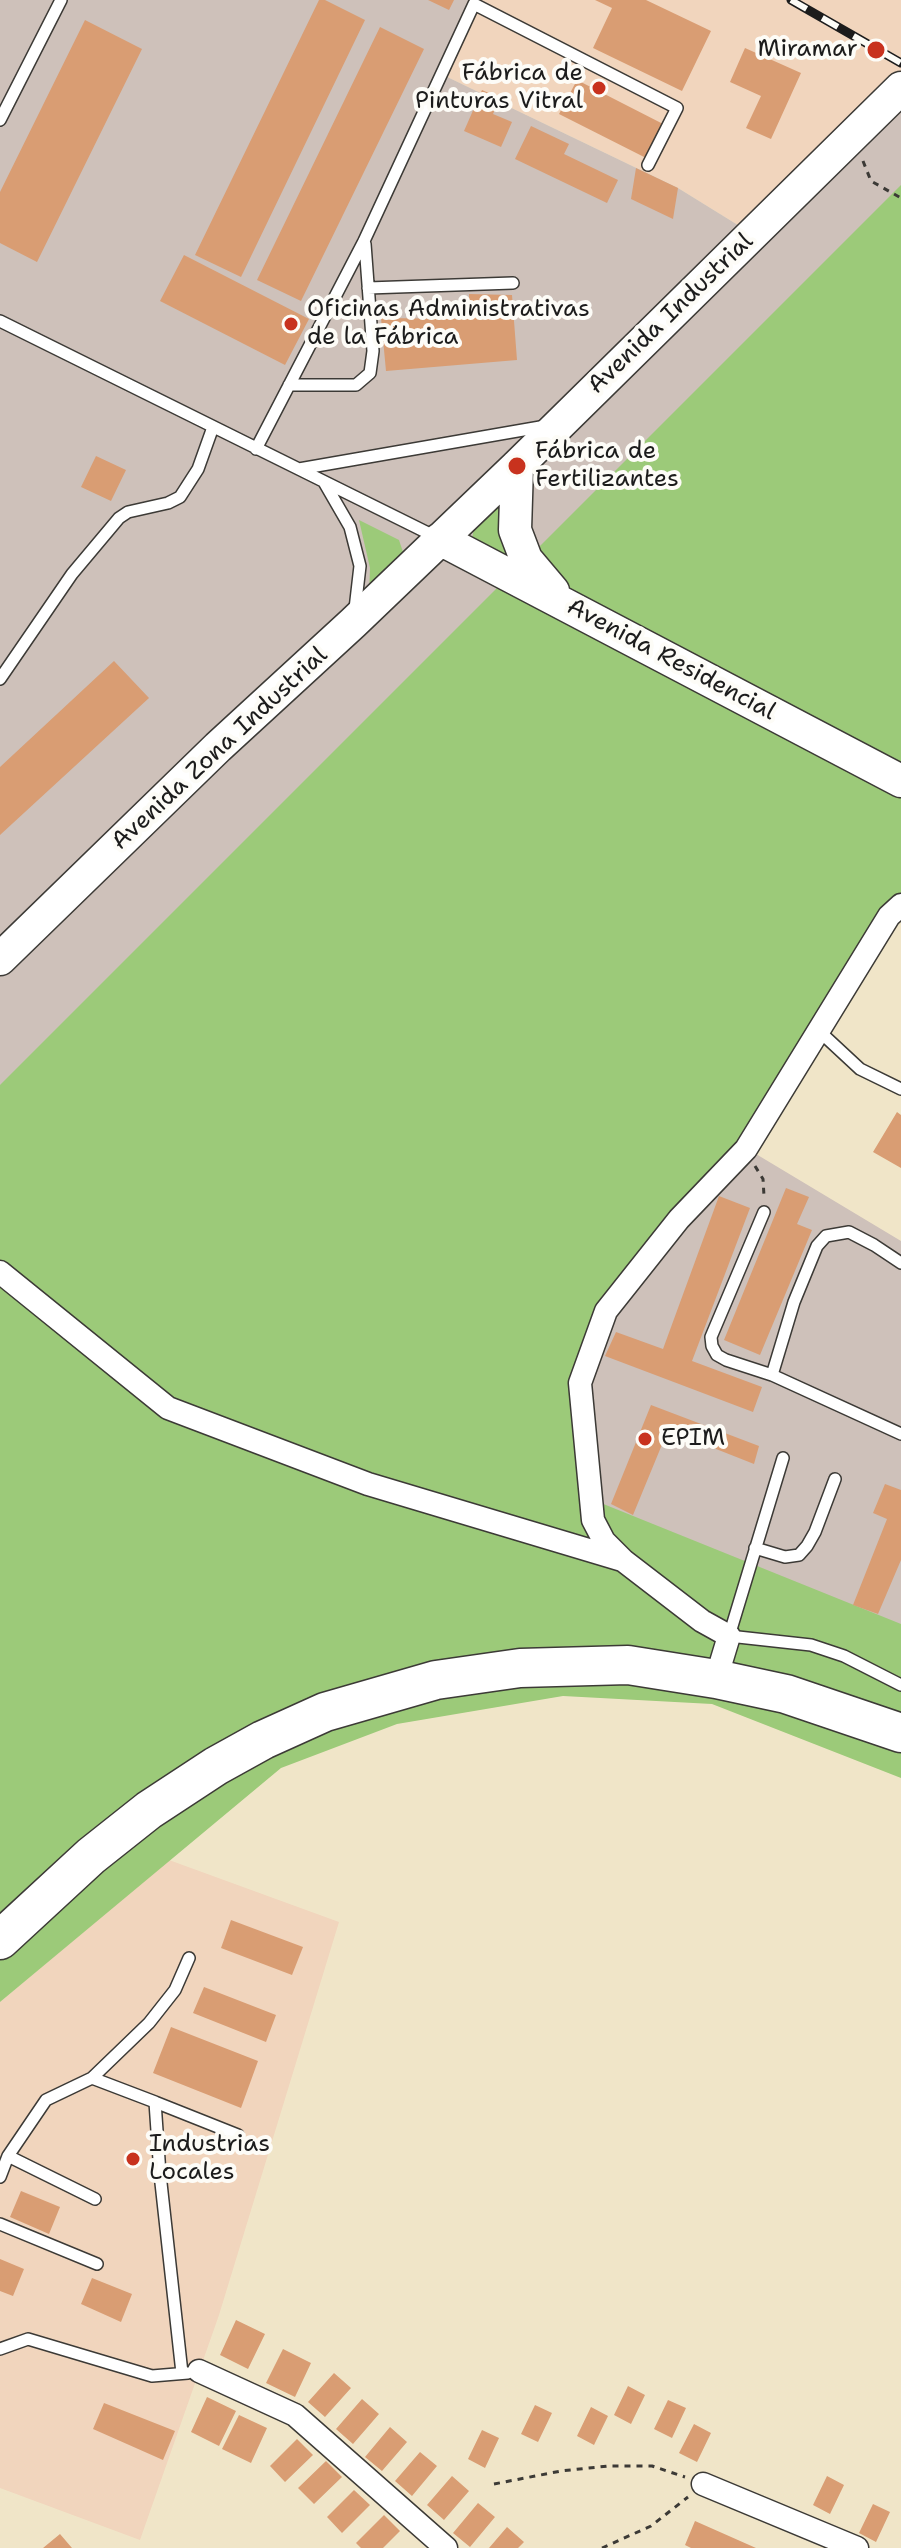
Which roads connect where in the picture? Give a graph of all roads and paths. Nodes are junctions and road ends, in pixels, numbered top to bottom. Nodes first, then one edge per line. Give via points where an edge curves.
1 (61, 0) edge
2 (901, 88) edge
3 (0, 120) edge
4 (853, 135) junction
5 (648, 165) dead end
6 (901, 198) edge
7 (364, 241) junction
8 (513, 283) dead end
9 (368, 288) junction
10 (0, 321) edge
11 (289, 385) junction
12 (557, 424) junction
13 (213, 427) junction
14 (256, 449) junction
15 (517, 466) junction
16 (298, 469) junction
17 (323, 482) junction
18 (440, 539) junction
19 (562, 602) junction
20 (353, 623) junction
21 (0, 679) edge
22 (901, 781) edge
23 (901, 905) edge
24 (0, 959) edge
25 (818, 1030) junction
26 (901, 1089) edge
27 (746, 1149) junction
28 (764, 1212) joint
29 (901, 1263) edge
30 (0, 1272) edge
31 (772, 1375) junction
32 (901, 1434) edge
33 (783, 1458) dead end
34 (835, 1479) dead end
35 (593, 1520) junction
36 (548, 1538) junction
37 (755, 1548) junction
38 (624, 1561) junction
39 (729, 1636) junction
40 (716, 1679) junction
41 (901, 1685) edge
42 (901, 1733) edge
43 (0, 1940) edge
44 (189, 1958) dead end
45 (92, 2078) junction
46 (155, 2102) junction
47 (238, 2135) dead end
48 (8, 2156) junction
49 (0, 2177) edge
50 (95, 2199) dead end
51 (0, 2224) edge
52 (97, 2264) dead end
53 (0, 2349) edge
54 (191, 2372) junction
55 (494, 2484) dead end
56 (703, 2484) junction
57 (446, 2548) edge
58 (602, 2548) edge
59 (857, 2548) edge

1 - 3 lane
2 - 4 main road, Avenida Industrial
4 - 6 path via 871,181
4 - 12 main road, Avenida Industrial
5 - 7 lane via 677,108 474,4
7 - 9 lane
7 - 11 lane
8 - 9 lane
9 - 11 lane via 370,373 356,385
10 - 13 lane
11 - 14 lane
12 - 15 main road, Avenida Industrial
12 - 16 lane
13 - 14 lane
13 - 21 lane via 198,469 180,497 119,518 72,574
14 - 16 lane
15 - 18 main road, Avenida Industrial
15 - 19 main road via 515,530 526,559
16 - 17 lane
17 - 18 lane
17 - 20 lane via 350,527 360,566
18 - 19 main road, Avenida Residencial
18 - 20 main road, Avenida Zona Industrial
19 - 22 main road, Avenida Residencial
20 - 24 main road, Avenida Zona Industrial
23 - 25 street
25 - 26 lane via 860,1069
25 - 27 street
27 - 28 path via 763,1179
27 - 35 street via 679,1219 606,1311 580,1383
28 - 31 lane via 711,1337 717,1355
29 - 31 lane via 849,1232 826,1236 794,1302
30 - 36 street via 168,1408 368,1484
31 - 32 lane
33 - 37 lane
34 - 37 lane via 815,1532 799,1555 785,1557
35 - 36 street via 576,1534
35 - 38 street
36 - 38 street
37 - 39 lane
38 - 39 street
39 - 40 street
39 - 41 lane via 811,1645
40 - 42 highway via 786,1694
40 - 43 highway via 628,1665 520,1668 436,1680 325,1712 251,1746 149,1810
44 - 45 lane via 175,1990 149,2023
45 - 46 lane
45 - 48 lane via 46,2100
46 - 47 lane
46 - 54 lane via 160,2174
48 - 49 lane
48 - 50 lane
51 - 52 lane
53 - 54 lane via 28,2339 152,2376
54 - 57 street via 295,2415
55 - 56 path via 561,2471 652,2466
56 - 58 path via 651,2526
56 - 59 street

